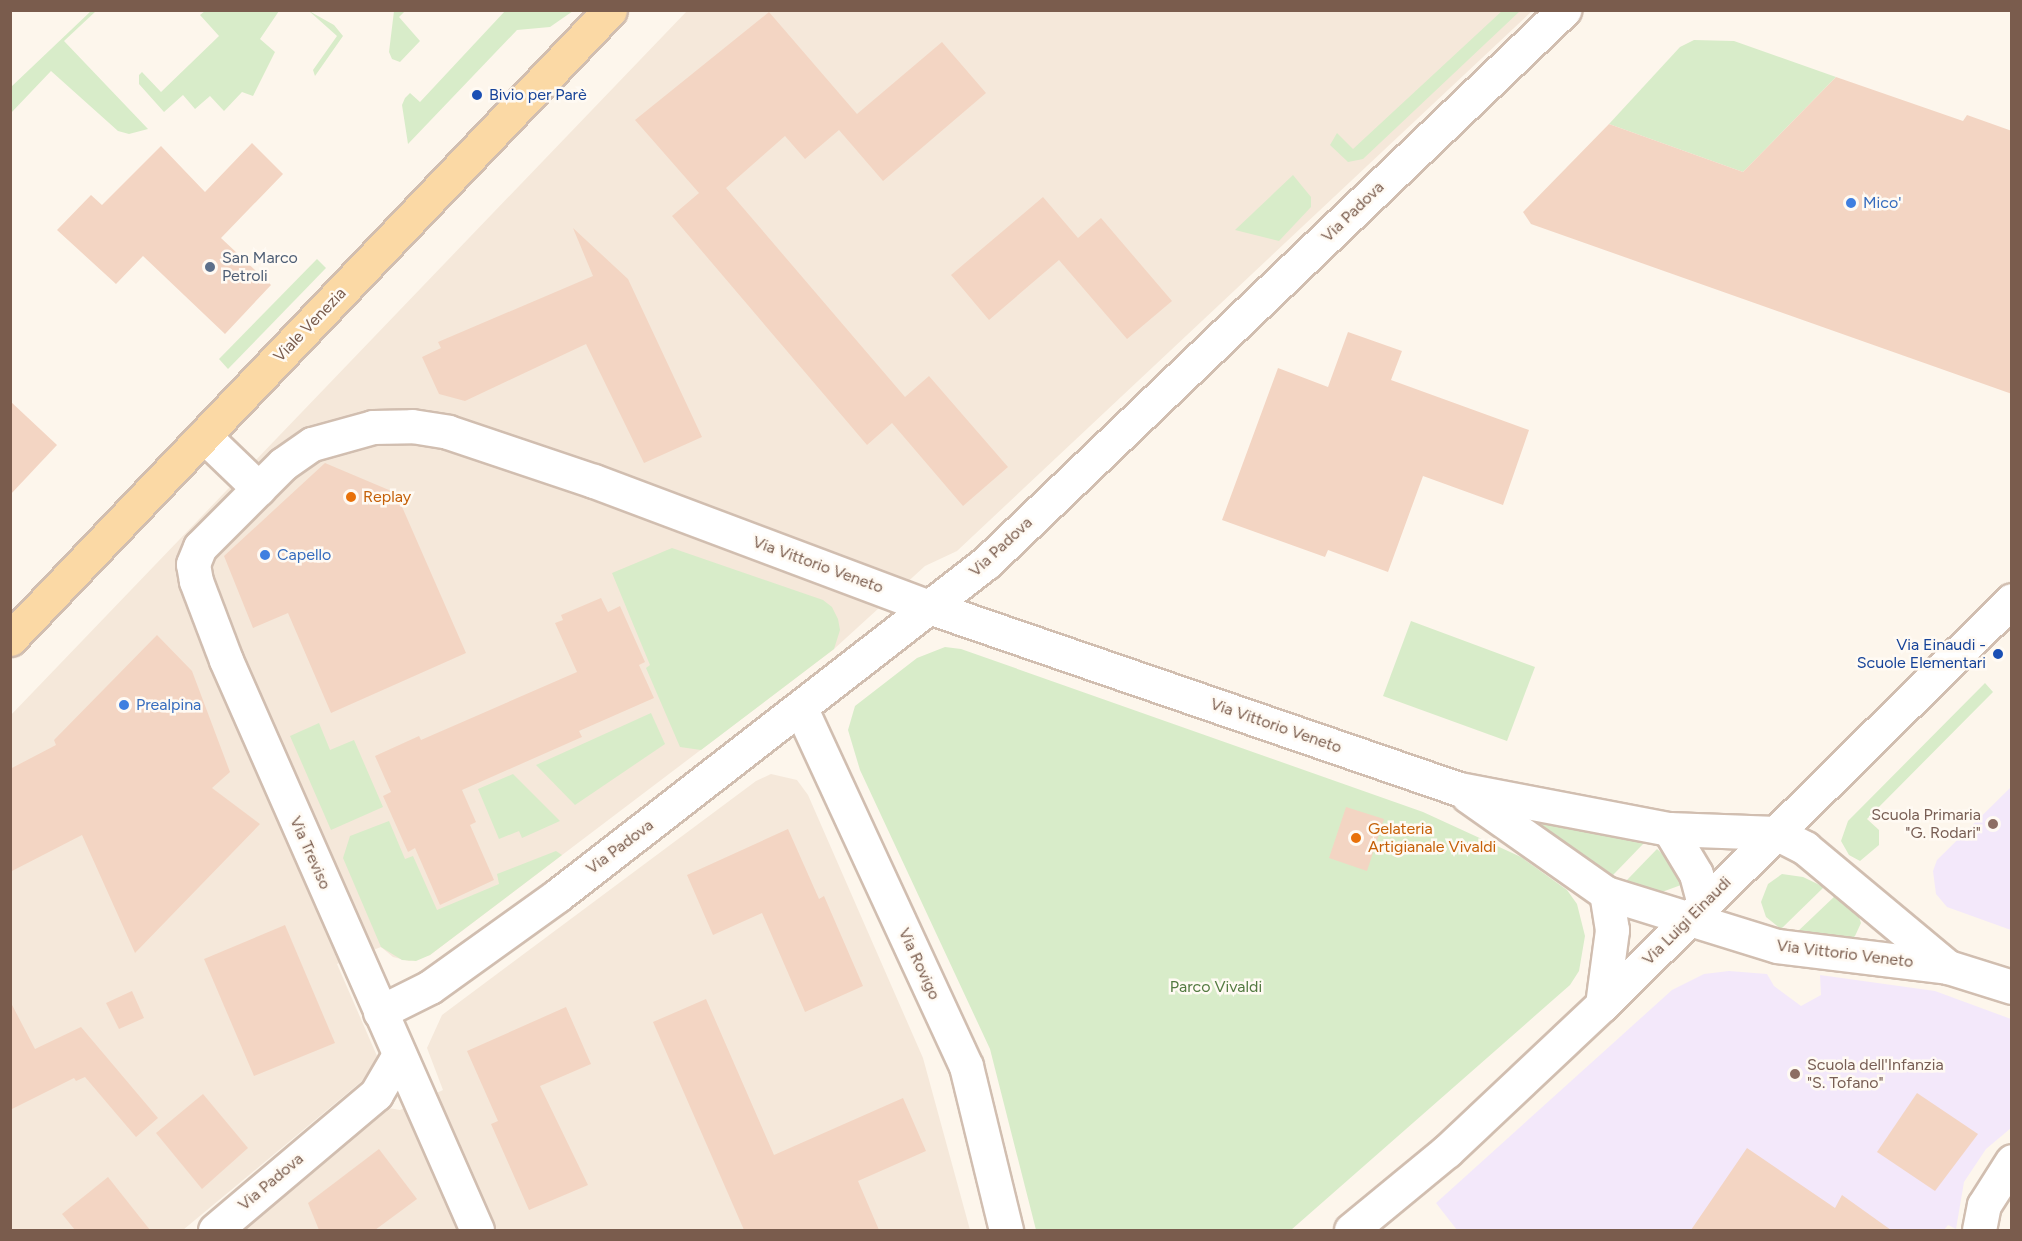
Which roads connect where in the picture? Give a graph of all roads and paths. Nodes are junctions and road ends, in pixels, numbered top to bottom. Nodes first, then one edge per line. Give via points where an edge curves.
1 (610, 10) edge
2 (1564, 10) edge
3 (204, 436) junction
4 (259, 489) junction
5 (2012, 600) edge
6 (932, 608) junction
7 (10, 639) edge
8 (801, 709) junction
9 (1459, 789) junction
10 (1669, 829) junction
11 (1776, 833) junction
12 (1606, 892) junction
13 (1697, 911) junction
14 (1948, 966) junction
15 (2012, 987) edge
16 (1602, 1005) junction
17 (380, 1012) junction
18 (399, 1055) junction
19 (2012, 1161) edge
20 (215, 1230) edge
21 (477, 1230) edge
22 (1006, 1230) edge
23 (1351, 1230) edge
24 (1979, 1230) edge

1 - 3 main road, Viale Venezia
2 - 6 street, Via Padova via 987,562
3 - 4 street
3 - 7 main road, Viale Venezia
4 - 6 street, Via Vittorio Veneto via 283,464 312,444 339,434 373,427 412,426 448,432 594,481
4 - 17 street, Via Treviso via 200,547 194,564 196,581 225,660
5 - 11 street, Via Luigi Einaudi
6 - 8 street, Via Padova
6 - 9 street, Via Vittorio Veneto
8 - 17 street, Via Padova via 457,968 430,987
8 - 22 street, Via Rovigo via 966,1066
9 - 10 street, Via Vittorio Veneto
9 - 12 street, Via Vittorio Veneto
10 - 11 street, Via Vittorio Veneto
10 - 13 street via 1696,874
11 - 13 street, Via Luigi Einaudi
11 - 14 street, Via Vittorio Veneto via 1805,848
12 - 13 street, Via Vittorio Veneto
12 - 16 street via 1611,909 1611,942
13 - 14 street, Via Vittorio Veneto via 1777,946
13 - 16 street, Via Luigi Einaudi
14 - 15 street, Via Vittorio Veneto
16 - 23 street, Via Luigi Einaudi via 1447,1151
17 - 18 street, Via Treviso
18 - 20 street, Via Padova via 375,1094
18 - 21 street, Via Treviso
19 - 24 street via 1984,1206

